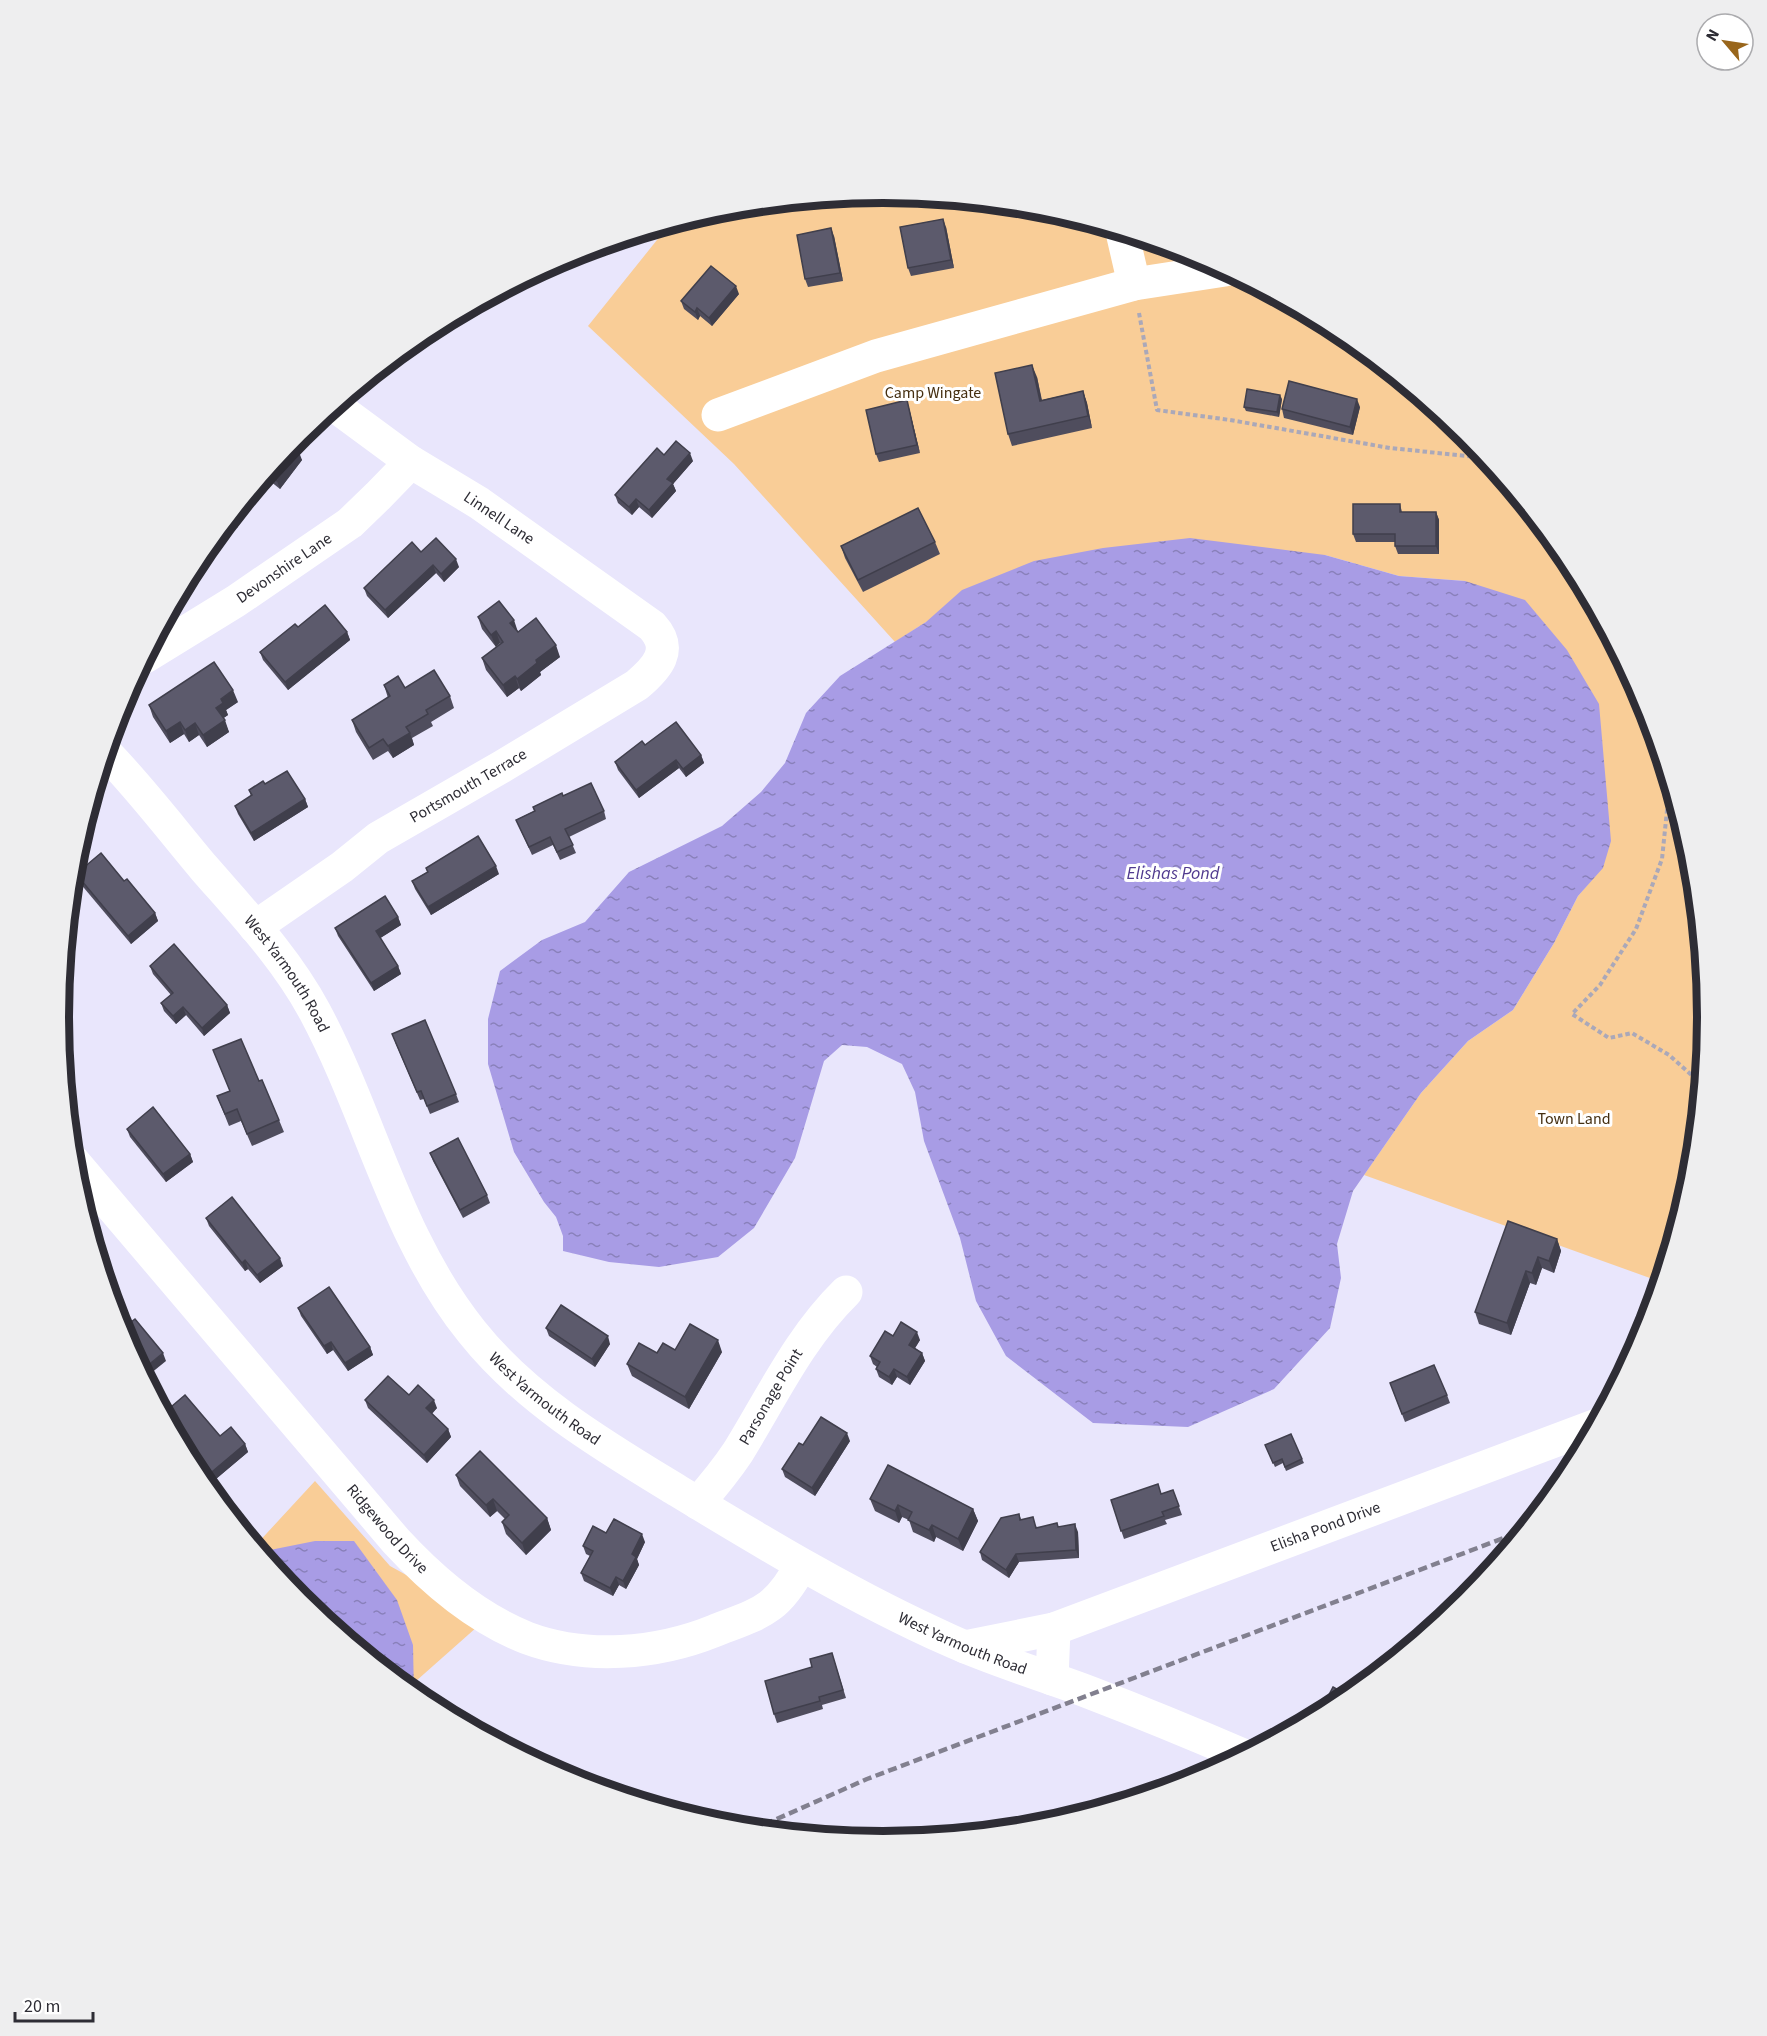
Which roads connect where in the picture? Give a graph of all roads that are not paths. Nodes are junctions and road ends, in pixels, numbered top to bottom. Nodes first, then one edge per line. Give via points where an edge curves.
1 (1124, 240) edge
2 (1210, 272) edge
3 (1134, 284) junction
4 (341, 411) edge
5 (718, 415) dead end
6 (411, 462) junction
7 (660, 635) joint
8 (158, 649) edge
9 (111, 759) edge
10 (255, 927) junction
11 (85, 1175) edge
12 (846, 1292) dead end
13 (1587, 1429) edge
14 (698, 1503) junction
15 (801, 1565) junction
16 (1054, 1629) junction
17 (965, 1647) junction
18 (1052, 1679) junction
19 (1236, 1752) edge

1 - 3 street
2 - 3 street
3 - 5 street via 876,356
4 - 6 street, Linnell Lane
6 - 7 street, Linnell Lane via 479,503
6 - 8 street, Devonshire Lane via 350,523
7 - 10 street, Portsmouth Terrace via 662,655 653,671 637,685 378,838
9 - 10 street, West Yarmouth Road
10 - 14 street, West Yarmouth Road via 278,953 314,1010 351,1085 419,1251 470,1331 509,1374 557,1412
11 - 15 street, Ridgewood Drive via 396,1541 440,1585 505,1627 527,1638 576,1648 650,1649 697,1638 765,1610 784,1594
12 - 14 street, Parsonage Point via 814,1328 737,1452
13 - 16 street, Elisha Pond Drive
14 - 15 street, West Yarmouth Road
15 - 17 street, West Yarmouth Road via 864,1600
16 - 17 street, Elisha Pond Drive
16 - 18 street
17 - 18 street, West Yarmouth Road
18 - 19 street, West Yarmouth Road

